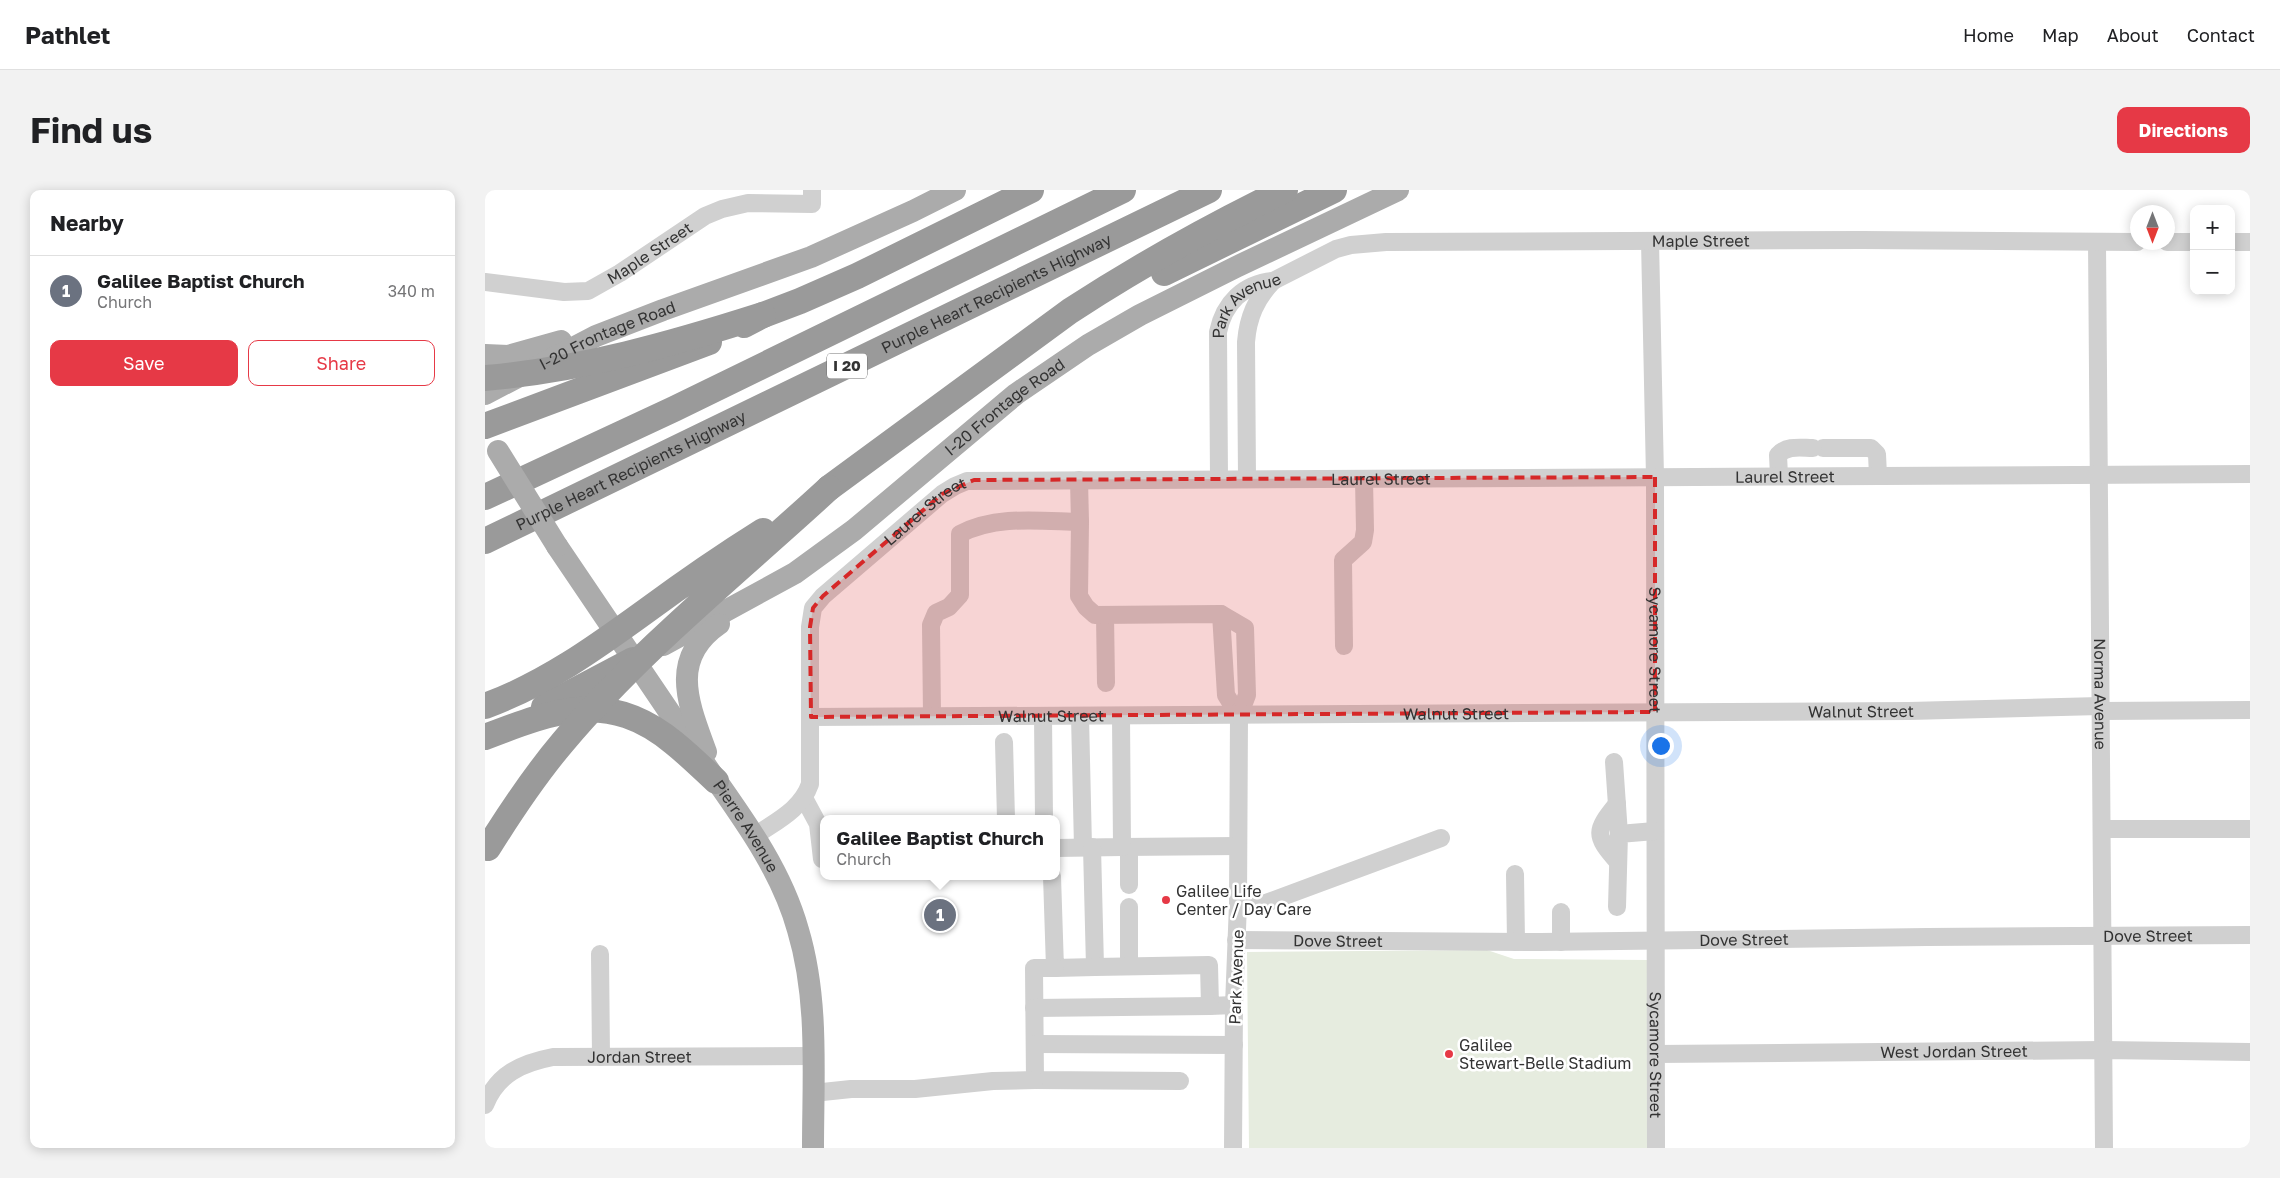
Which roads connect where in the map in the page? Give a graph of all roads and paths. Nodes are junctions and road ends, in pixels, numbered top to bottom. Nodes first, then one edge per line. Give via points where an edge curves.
1 (955, 190) edge
2 (1031, 190) edge
3 (1123, 190) edge
4 (1209, 190) edge
5 (1285, 190) edge
6 (1334, 190) edge
7 (1398, 190) edge
8 (812, 197) edge
9 (1650, 241) junction
10 (2097, 242) junction
11 (2130, 242) edge
12 (2175, 242) edge
13 (2190, 242) edge
14 (2235, 242) edge
15 (2250, 242) edge
16 (1273, 280) junction
17 (485, 282) edge
18 (663, 310) junction
19 (763, 315) junction
20 (485, 355) edge
21 (981, 377) junction
22 (485, 378) edge
23 (485, 394) edge
24 (485, 426) edge
25 (485, 432) edge
26 (2250, 474) edge
27 (2098, 475) junction
28 (1779, 476) junction
29 (1878, 476) junction
30 (1655, 477) junction
31 (1219, 479) junction
32 (1247, 479) junction
33 (1364, 479) junction
34 (1079, 480) junction
35 (829, 488) junction
36 (485, 497) edge
37 (1080, 522) junction
38 (485, 541) edge
39 (777, 584) junction
40 (1221, 614) junction
41 (1105, 615) junction
42 (1344, 646) dead end
43 (633, 660) junction
44 (1106, 683) dead end
45 (485, 706) edge
46 (2100, 709) junction
47 (2250, 710) edge
48 (1655, 712) junction
49 (932, 716) junction
50 (1043, 716) junction
51 (1080, 716) junction
52 (1121, 716) junction
53 (1239, 716) junction
54 (811, 717) junction
55 (489, 736) edge
56 (1004, 742) dead end
57 (1614, 762) dead end
58 (716, 781) junction
59 (805, 798) junction
60 (1617, 804) junction
61 (1006, 815) edge
62 (1044, 815) edge
63 (2102, 829) junction
64 (2250, 829) edge
65 (1655, 831) junction
66 (1619, 834) junction
67 (755, 836) junction
68 (1441, 838) dead end
69 (820, 842) edge
70 (1238, 846) junction
71 (1125, 847) junction
72 (1060, 848) edge
73 (1087, 848) junction
74 (487, 851) edge
75 (1618, 862) junction
76 (1515, 874) dead end
77 (1052, 880) edge
78 (1129, 885) dead end
79 (1238, 904) junction
80 (1129, 907) dead end
81 (1617, 907) dead end
82 (1561, 912) dead end
83 (2250, 935) edge
84 (2103, 937) junction
85 (1656, 939) junction
86 (1236, 940) junction
87 (1516, 942) junction
88 (1561, 942) junction
89 (600, 954) dead end
90 (1129, 966) junction
91 (1095, 967) junction
92 (1055, 968) junction
93 (1234, 1005) junction
94 (1210, 1006) junction
95 (1034, 1008) junction
96 (1035, 1044) junction
97 (1234, 1045) junction
98 (2103, 1050) junction
99 (2250, 1052) edge
100 (1657, 1054) junction
101 (814, 1056) junction
102 (601, 1057) junction
103 (1035, 1080) junction
104 (1180, 1081) dead end
105 (813, 1093) junction
106 (485, 1105) edge
107 (813, 1148) edge
108 (1233, 1148) edge
109 (1657, 1148) edge
110 (2104, 1148) edge

1 - 18 main road, I-20 Frontage Road via 811,257
2 - 19 highway via 857,276
3 - 36 highway, I 20 via 674,409
4 - 38 highway, Purple Heart Recipients Highway / I 20
5 - 21 highway via 1108,286 1033,336
6 - 21 highway via 1132,289
7 - 39 main road, I-20 Frontage Road via 1141,314 1080,349 1009,399 854,530
8 - 17 street, Maple Street via 733,205 705,216 587,292
9 - 10 street, Maple Street
9 - 16 street, Maple Street via 1386,242 1351,245
9 - 30 street, Sycamore Street
10 - 11 street, Maple Street
10 - 27 street, Norma Avenue
12 - 13 street
14 - 15 street
16 - 31 street, Park Avenue via 1244,290 1229,304 1220,322
16 - 32 street, Park Avenue via 1261,293 1247,324
18 - 20 main road via 519,354
18 - 23 main road, I-20 Frontage Road via 596,336
19 - 22 highway, bridge via 611,359
19 - 24 highway, bridge via 729,334 627,375
21 - 35 highway
25 - 43 main road, Pierre Avenue, bridge
26 - 27 street, Laurel Street
27 - 29 street, Laurel Street
27 - 46 street, Norma Avenue
28 - 29 street, Laurel Street
28 - 29 street via 1778,455 1788,448 1871,448 1877,454
28 - 30 street, Laurel Street
30 - 33 street, Laurel Street
30 - 48 street, Sycamore Street
31 - 32 street, Laurel Street
31 - 34 street, Laurel Street
32 - 33 street, Laurel Street
33 - 42 street via 1363,542 1343,560
34 - 37 street
34 - 54 street, Laurel Street via 974,480 955,486 823,596 813,608 810,627
35 - 45 highway, bridge via 730,552 581,658 545,680
35 - 74 highway, bridge via 685,616 592,709 532,780
37 - 41 street via 1079,596 1095,615
37 - 49 street via 1021,520 976,526 960,534 960,595 949,607 937,613 931,625
39 - 43 main road, I-20 Frontage Road
39 - 58 main road via 702,637 688,665 688,702
40 - 41 street
40 - 53 street via 1226,695
40 - 53 street, Park Avenue via 1245,628 1247,695
41 - 44 street
43 - 55 highway
43 - 58 main road, Pierre Avenue
46 - 47 street, Walnut Street
46 - 48 street, Walnut Street
46 - 63 street, Norma Avenue
48 - 53 street, Walnut Street
48 - 65 street, Sycamore Street
49 - 50 street, Walnut Street
49 - 54 street, Walnut Street
50 - 51 street, Walnut Street
50 - 62 street
51 - 52 street, Walnut Street
51 - 73 street
52 - 53 street, Walnut Street
52 - 71 street
53 - 70 street, Park Avenue
54 - 59 street, Laurel Street via 811,776
55 - 58 highway via 550,714 585,708 607,710 654,729
56 - 61 street
57 - 60 street
58 - 67 main road, Pierre Avenue
59 - 67 street via 797,808
59 - 69 street via 818,824
60 - 66 street
60 - 75 street via 1601,823 1599,835
63 - 64 street
63 - 84 street, Norma Avenue
65 - 66 street
65 - 85 street, Sycamore Street
66 - 75 street
67 - 101 main road, Pierre Avenue via 787,896 798,930 812,1004
68 - 79 street via 1266,903
70 - 71 street
70 - 79 street, Park Avenue
71 - 73 street
71 - 78 street
72 - 73 street
73 - 91 street
75 - 81 street
76 - 87 street
77 - 92 street
79 - 86 street, Park Avenue
80 - 90 street
82 - 88 street
83 - 84 street, Dove Street
84 - 85 street, Dove Street
84 - 98 street, Norma Avenue
85 - 88 street, Dove Street
85 - 100 street, Sycamore Street
86 - 87 street, Dove Street
86 - 93 street, Park Avenue
87 - 88 street, Dove Street
89 - 102 street
90 - 91 street
90 - 94 street via 1209,965
91 - 92 street
92 - 95 street via 1034,968
93 - 94 street
93 - 97 street, Park Avenue
94 - 95 street
95 - 96 street
96 - 97 street
96 - 103 street
97 - 108 street, Park Avenue
98 - 99 street, West Jordan Street
98 - 100 street, West Jordan Street
98 - 110 street, Norma Avenue
100 - 109 street, Sycamore Street
101 - 102 street, Jordan Street
101 - 105 main road, Pierre Avenue
102 - 106 street, Jordan Street via 553,1058 519,1066 495,1086
103 - 104 street
103 - 105 street
105 - 107 main road, Pierre Avenue

